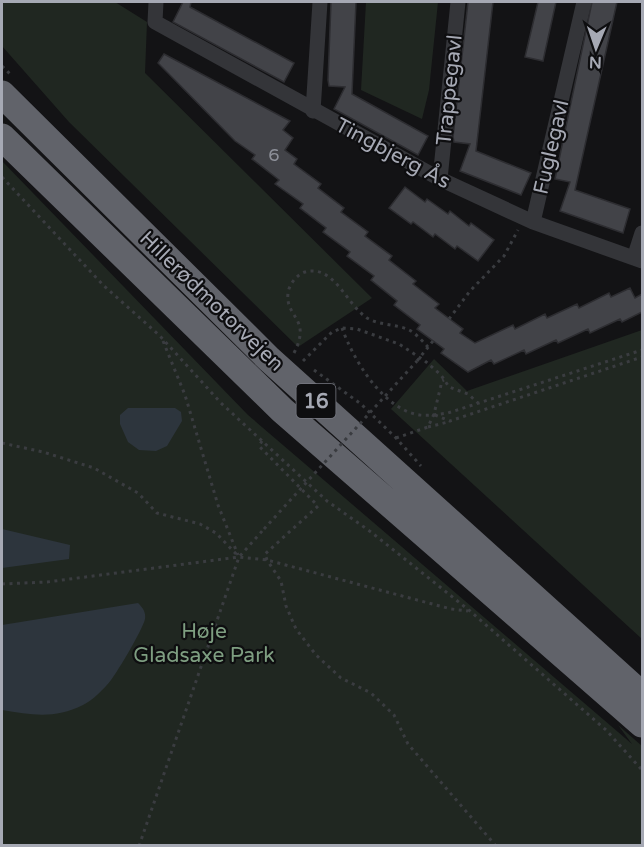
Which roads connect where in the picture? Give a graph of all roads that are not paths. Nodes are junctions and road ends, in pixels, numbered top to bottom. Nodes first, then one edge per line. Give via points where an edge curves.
1 (156, 2) edge
2 (320, 2) edge
3 (458, 2) edge
4 (584, 2) edge
5 (2, 94) edge
6 (313, 111) junction
7 (2, 137) edge
8 (440, 179) junction
9 (528, 220) junction
10 (642, 233) edge
11 (638, 260) edge
12 (642, 695) edge
13 (642, 724) edge

1 - 6 street, Tingbjerg Ås via 155,22
2 - 6 street
3 - 8 street, Trappegavl
4 - 9 street, Fuglegavl
5 - 12 highway, Hillerødmotorvejen / 16 via 269,359
6 - 8 street, Tingbjerg Ås
7 - 13 highway, Hillerødmotorvejen / 16 via 282,410
8 - 9 street, Tingbjerg Ås
9 - 11 street, Tingbjerg Ås
10 - 11 street

